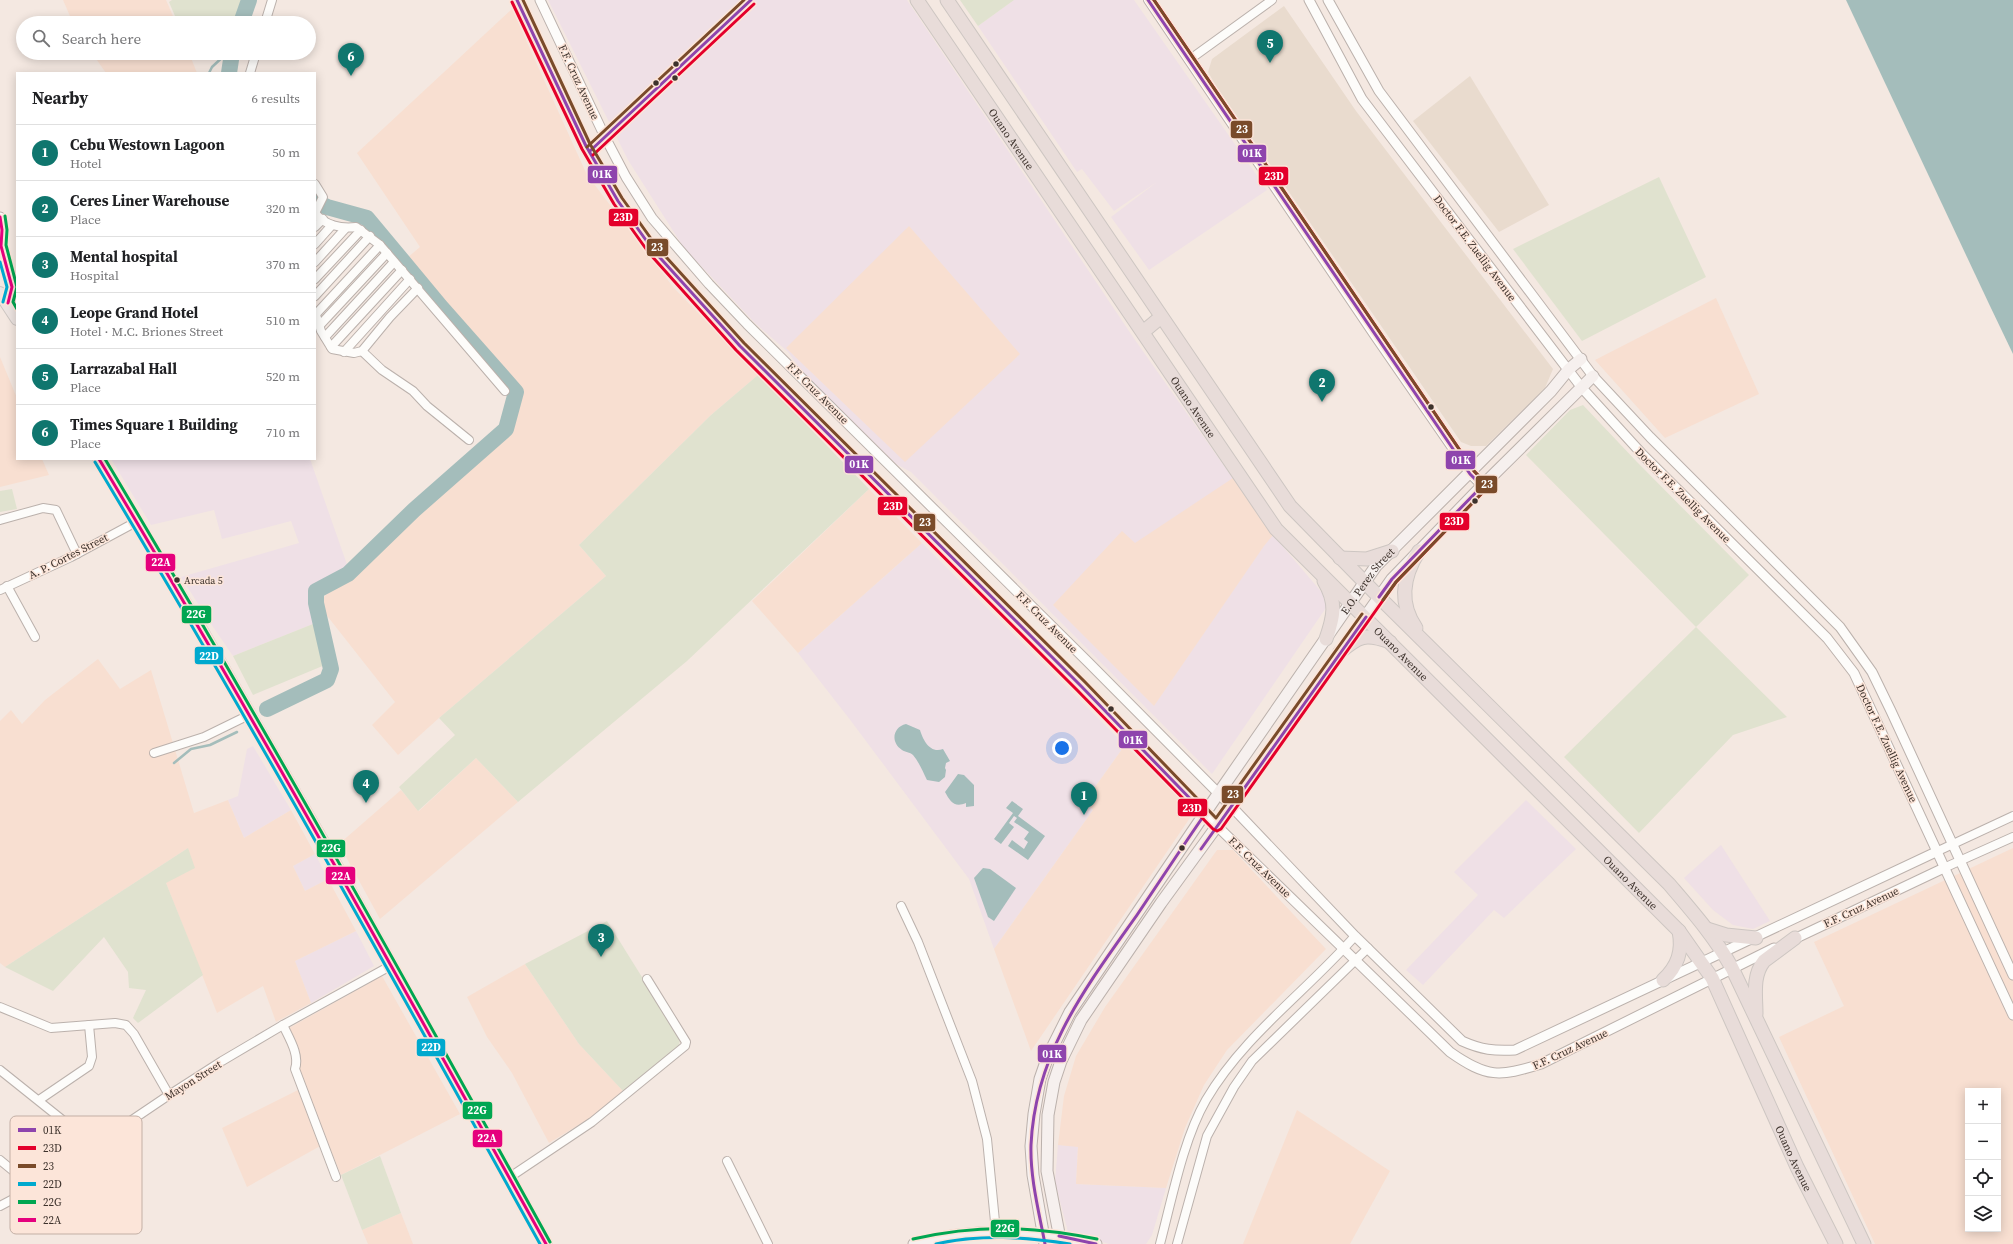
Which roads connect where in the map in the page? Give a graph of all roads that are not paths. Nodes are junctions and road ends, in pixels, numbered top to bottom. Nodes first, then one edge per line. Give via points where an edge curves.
1 (272, 0) edge
2 (517, 0) edge
3 (540, 0) edge
4 (917, 0) edge
5 (947, 0) edge
6 (1148, 0) edge
7 (1272, 0) edge
8 (1309, 0) edge
9 (1328, 0) edge
10 (267, 16) edge
11 (254, 60) edge
12 (1189, 60) junction
13 (250, 72) edge
14 (316, 185) edge
15 (318, 209) edge
16 (0, 217) edge
17 (323, 219) junction
18 (332, 225) junction
19 (316, 226) edge
20 (345, 229) junction
21 (361, 230) junction
22 (370, 236) junction
23 (316, 243) edge
24 (1, 245) edge
25 (380, 245) junction
26 (387, 253) junction
27 (316, 261) edge
28 (394, 262) junction
29 (402, 270) junction
30 (337, 274) junction
31 (316, 278) edge
32 (410, 279) junction
33 (346, 280) junction
34 (418, 288) junction
35 (354, 289) junction
36 (0, 293) edge
37 (316, 295) edge
38 (363, 296) junction
39 (8, 303) junction
40 (372, 303) junction
41 (382, 310) junction
42 (316, 312) edge
43 (316, 316) edge
44 (16, 317) edge
45 (390, 317) junction
46 (1161, 317) junction
47 (320, 326) junction
48 (1143, 332) junction
49 (325, 337) junction
50 (331, 348) junction
51 (362, 351) junction
52 (344, 352) junction
53 (1581, 359) junction
54 (1569, 369) junction
55 (1594, 376) junction
56 (1582, 388) junction
57 (505, 390) dead end
58 (470, 440) dead end
59 (100, 460) edge
60 (1470, 474) junction
61 (1482, 486) junction
62 (0, 520) edge
63 (136, 522) junction
64 (1392, 551) junction
65 (1419, 551) junction
66 (77, 554) junction
67 (1340, 558) junction
68 (1314, 566) junction
69 (1365, 583) junction
70 (4, 588) edge
71 (1379, 597) junction
72 (1352, 603) junction
73 (1366, 617) junction
74 (35, 637) dead end
75 (1326, 639) junction
76 (1424, 641) junction
77 (1391, 643) junction
78 (1340, 652) junction
79 (249, 715) junction
80 (154, 753) dead end
81 (1218, 794) junction
82 (1231, 806) junction
83 (1205, 814) junction
84 (2013, 816) edge
85 (1217, 826) junction
86 (2013, 836) edge
87 (1952, 845) junction
88 (1938, 851) junction
89 (1959, 861) junction
90 (1946, 867) junction
91 (901, 906) dead end
92 (1707, 929) junction
93 (1678, 930) junction
94 (1355, 936) junction
95 (1756, 938) junction
96 (1795, 938) junction
97 (1368, 948) junction
98 (1344, 949) junction
99 (1724, 953) junction
100 (1356, 960) junction
101 (1702, 963) junction
102 (392, 965) junction
103 (1732, 968) junction
104 (2013, 975) edge
105 (1712, 978) junction
106 (647, 979) dead end
107 (1663, 980) junction
108 (1090, 982) junction
109 (1101, 990) junction
110 (0, 1007) edge
111 (2013, 1014) edge
112 (1756, 1018) junction
113 (90, 1025) junction
114 (283, 1025) junction
115 (0, 1070) edge
116 (169, 1095) junction
117 (39, 1100) junction
118 (58, 1116) edge
119 (139, 1116) edge
120 (0, 1160) edge
121 (727, 1161) dead end
122 (10, 1168) edge
123 (336, 1177) dead end
124 (510, 1178) junction
125 (10, 1201) edge
126 (0, 1206) edge
127 (996, 1232) junction
128 (1044, 1239) edge
129 (1060, 1240) edge
130 (546, 1244) edge
131 (768, 1244) edge
132 (914, 1244) edge
133 (1096, 1244) edge
134 (1160, 1244) edge
135 (1177, 1244) edge
136 (1836, 1244) edge
137 (1864, 1244) edge

1 - 10 street
2 - 83 street, F.F. Cruz Avenue via 586,146 618,201 653,250 740,346 1081,686
3 - 81 street, F.F. Cruz Avenue via 604,137 626,177 662,230 747,324
4 - 48 highway, Ouano Avenue
5 - 46 highway
6 - 12 street
7 - 12 street
8 - 54 street, Doctor F.E. Zuellig Avenue via 1362,99
9 - 53 street, Doctor F.E. Zuellig Avenue via 1379,91
11 - 13 street
12 - 60 street
14 - 15 street via 322,193
15 - 17 street
16 - 24 street
17 - 18 street
17 - 19 street
18 - 20 street
18 - 23 street
20 - 21 street via 356,227
20 - 27 street
21 - 22 street
21 - 31 street
22 - 25 street
22 - 30 street
24 - 39 main road via 12,287
25 - 26 street
25 - 33 street
26 - 28 street
26 - 35 street
28 - 29 street
28 - 38 street
29 - 32 street
29 - 40 street
30 - 33 street
30 - 37 street
32 - 34 street
32 - 41 street
33 - 35 street
33 - 42 street
34 - 45 street
34 - 57 street
35 - 38 street
35 - 47 street
36 - 39 main road
38 - 40 street
38 - 49 street
39 - 44 main road
40 - 41 street
40 - 50 street
41 - 45 street
41 - 52 street
43 - 47 street
45 - 51 street
46 - 48 highway
46 - 67 highway via 1290,506
47 - 49 street
48 - 68 highway, Ouano Avenue via 1276,529
49 - 50 street
50 - 52 street
51 - 52 street
51 - 58 street
53 - 54 main road, E.O. Perez Street
53 - 55 street, Doctor F.E. Zuellig Avenue
54 - 56 street, Doctor F.E. Zuellig Avenue
54 - 60 main road, E.O. Perez Street
55 - 56 main road, E.O. Perez Street
55 - 87 street, Doctor F.E. Zuellig Avenue via 1658,445 1840,627 1872,672 1903,734
56 - 61 main road, E.O. Perez Street
56 - 88 street, Doctor F.E. Zuellig Avenue via 1642,455 1821,632 1845,661 1875,716
59 - 63 main road
60 - 61 street
60 - 64 main road, E.O. Perez Street
61 - 65 main road, E.O. Perez Street
62 - 66 street via 43,508 56,510
63 - 66 street, A. P. Cortes Street
63 - 79 main road
64 - 67 highway via 1366,559
64 - 69 main road, E.O. Perez Street via 1376,566
65 - 71 main road, E.O. Perez Street via 1392,579
65 - 76 highway via 1407,573 1404,597 1410,619
66 - 70 street, A. P. Cortes Street
67 - 69 highway
68 - 72 highway, Ouano Avenue
68 - 75 highway via 1333,601 1333,615
69 - 71 highway
69 - 72 main road, E.O. Perez Street
70 - 74 street
71 - 73 main road, E.O. Perez Street
71 - 76 highway
72 - 73 highway, Ouano Avenue
72 - 75 main road, E.O. Perez Street
73 - 77 highway, Ouano Avenue
73 - 78 main road, E.O. Perez Street
75 - 81 main road, E.O. Perez Street
76 - 92 highway via 1669,884
77 - 78 highway via 1364,636
77 - 93 highway, Ouano Avenue
78 - 82 main road, E.O. Perez Street
79 - 80 street via 204,737
79 - 102 main road
81 - 82 street, F.F. Cruz Avenue
81 - 83 main road, E.O. Perez Street
82 - 85 main road, E.O. Perez Street
82 - 94 street, F.F. Cruz Avenue
83 - 85 street, F.F. Cruz Avenue
83 - 108 main road, E.O. Perez Street
84 - 87 street, F.F. Cruz Avenue
85 - 98 street, F.F. Cruz Avenue
85 - 109 main road, E.O. Perez Street
86 - 89 street, F.F. Cruz Avenue
87 - 88 street, F.F. Cruz Avenue
87 - 89 street, Doctor F.E. Zuellig Avenue
88 - 90 street, Doctor F.E. Zuellig Avenue
88 - 95 street, F.F. Cruz Avenue
89 - 90 street, F.F. Cruz Avenue
89 - 104 street, Doctor F.E. Zuellig Avenue
90 - 96 street, F.F. Cruz Avenue
90 - 111 street, Doctor F.E. Zuellig Avenue
91 - 127 street via 924,956 972,1081 988,1139
92 - 95 highway via 1732,936
92 - 99 highway
93 - 101 highway, Ouano Avenue
93 - 107 highway via 1681,941 1677,963
94 - 97 street, F.F. Cruz Avenue
94 - 98 street
95 - 99 street, F.F. Cruz Avenue
96 - 103 street, F.F. Cruz Avenue
96 - 112 highway via 1764,961 1758,971
97 - 100 street
97 - 107 street, F.F. Cruz Avenue via 1462,1041 1480,1049 1497,1051 1515,1050
98 - 100 street, F.F. Cruz Avenue
98 - 134 street via 1241,1051 1206,1101 1187,1147
99 - 101 street, F.F. Cruz Avenue
99 - 103 highway
100 - 105 street, F.F. Cruz Avenue via 1450,1052 1470,1067 1492,1073 1514,1073 1541,1064
100 - 135 street via 1252,1062 1234,1087 1207,1136
101 - 105 highway, Ouano Avenue
101 - 107 street, F.F. Cruz Avenue
102 - 114 street, Mayon Street
102 - 124 main road
103 - 105 street, F.F. Cruz Avenue
103 - 112 highway
105 - 136 highway, Ouano Avenue via 1797,1167
106 - 124 street via 686,1042 685,1046 592,1122
108 - 109 main road
108 - 128 main road, E.O. Perez Street via 1070,1012 1048,1056 1040,1079 1031,1146 1033,1175
109 - 129 main road, E.O. Perez Street via 1069,1041 1054,1082 1048,1114 1047,1164
110 - 113 street via 51,1028
112 - 137 highway
113 - 116 street via 126,1025 134,1034
113 - 117 street via 92,1057 89,1066
114 - 116 street, Mayon Street
114 - 123 street via 295,1054 295,1069
115 - 117 street
116 - 119 street, Mayon Street
117 - 118 street
120 - 122 street
121 - 131 street
124 - 130 main road
125 - 126 street, Mayon Street
127 - 128 main road
127 - 132 main road via 958,1235
128 - 129 main road
129 - 133 main road

